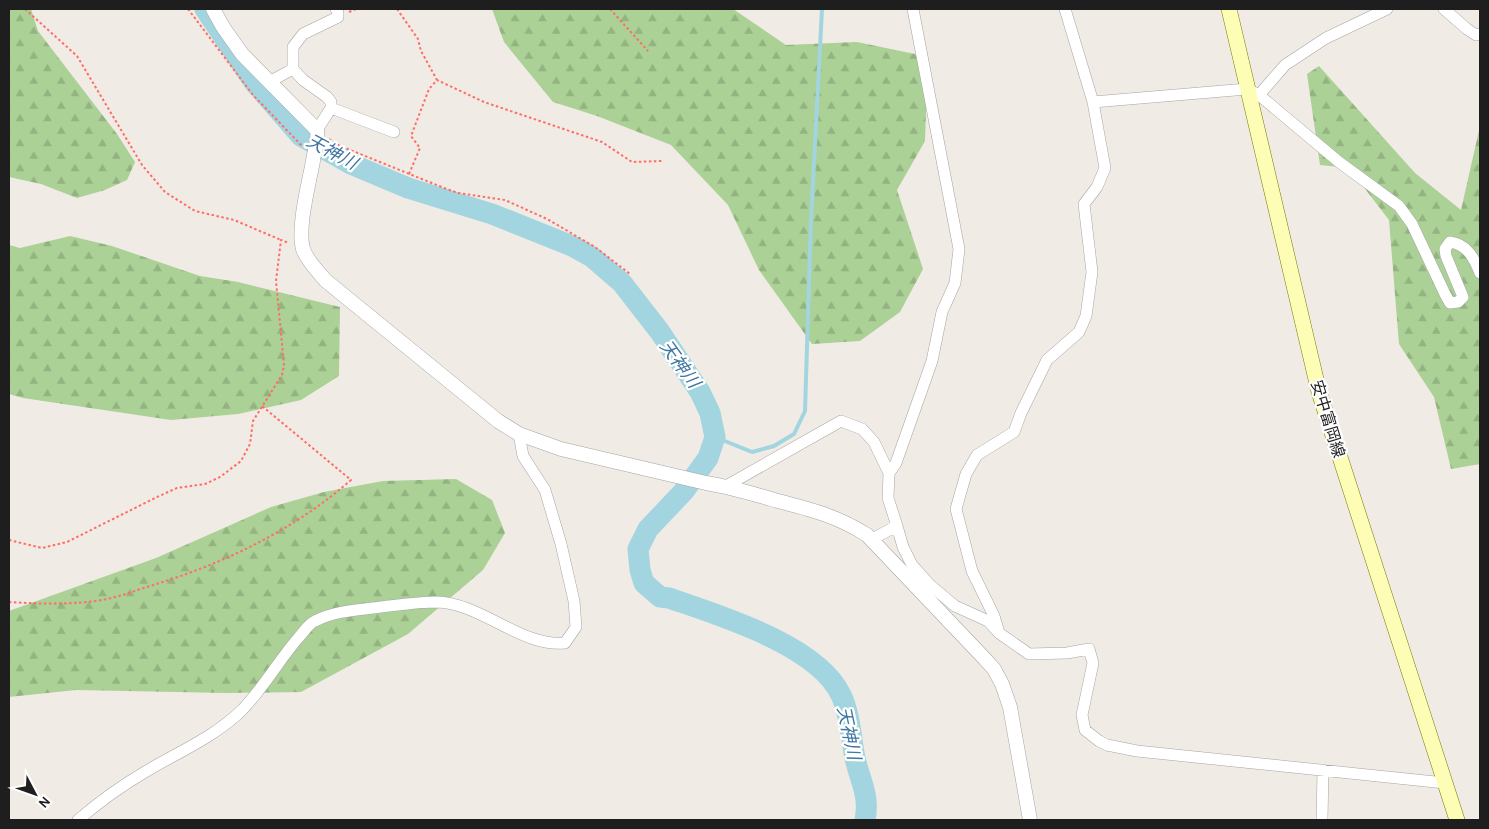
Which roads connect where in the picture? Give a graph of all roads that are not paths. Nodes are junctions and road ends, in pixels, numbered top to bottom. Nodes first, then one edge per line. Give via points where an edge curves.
1 (213, 9) edge
2 (336, 9) edge
3 (913, 9) edge
4 (1065, 9) edge
5 (1229, 9) edge
6 (1387, 9) edge
7 (1444, 9) edge
8 (1480, 34) edge
9 (293, 68) junction
10 (269, 82) junction
11 (1253, 92) junction
12 (1093, 102) junction
13 (331, 108) junction
14 (394, 132) dead end
15 (318, 133) junction
16 (1480, 273) edge
17 (519, 434) junction
18 (888, 473) junction
19 (726, 486) junction
20 (897, 526) junction
21 (872, 539) junction
22 (999, 633) junction
23 (1323, 770) junction
24 (1445, 783) junction
25 (78, 820) edge
26 (1030, 820) edge
27 (1322, 820) edge
28 (1458, 820) edge

1 - 10 street via 242,54
2 - 9 street via 338,17 303,34 293,47
3 - 18 street via 959,249 955,283 942,312 932,361 896,463
4 - 12 street
5 - 11 main road, 安中富岡線
6 - 11 street via 1326,38 1285,65
7 - 8 street via 1466,29
9 - 10 street
9 - 13 street via 303,80 327,96
10 - 15 street
11 - 12 street
11 - 16 street via 1399,206 1412,224 1450,303 1463,297 1446,256 1445,249 1450,242 1466,249
11 - 24 main road, 安中富岡線 via 1319,392
12 - 22 street via 1105,168 1097,187 1084,204 1092,272 1086,316 1079,332 1047,360 1014,432 977,455 966,474 956,508 972,571
13 - 14 street
13 - 15 street
15 - 17 street via 302,228 307,257 325,280 498,421
17 - 19 street via 561,449
17 - 25 street via 523,456 545,490 574,602 576,627 565,643 541,641 462,606 448,603 414,603 339,612 312,622 244,708 220,728 106,796
18 - 19 street via 874,442 862,429 841,420
18 - 20 street via 888,498
19 - 21 street via 834,516
20 - 21 street
20 - 22 street via 912,565 930,585 955,606 988,621
21 - 26 street via 983,657 1002,684 1010,707
22 - 23 street via 1029,654 1089,650 1093,663 1082,715 1086,730 1107,745 1137,751
23 - 24 street
23 - 27 street
24 - 28 main road, 安中富岡線

